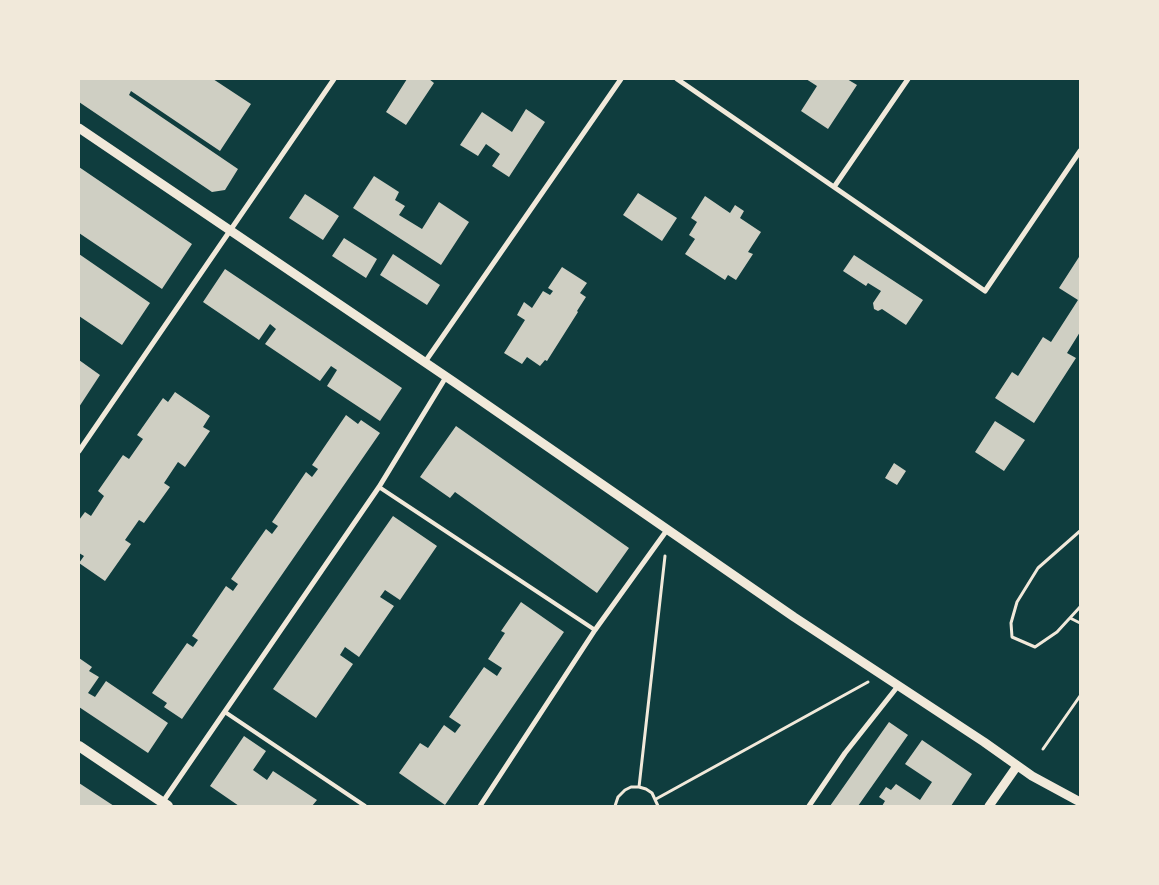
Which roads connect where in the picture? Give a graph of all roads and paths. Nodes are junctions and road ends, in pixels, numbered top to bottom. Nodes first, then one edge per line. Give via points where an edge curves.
1 (334, 79) edge
2 (621, 79) edge
3 (677, 79) edge
4 (908, 79) edge
5 (79, 128) edge
6 (1080, 151) edge
7 (834, 187) junction
8 (230, 230) junction
9 (425, 362) junction
10 (446, 377) junction
11 (79, 452) edge
12 (379, 486) junction
13 (668, 530) junction
14 (1080, 531) edge
15 (1080, 607) edge
16 (1070, 618) junction
17 (1080, 623) edge
18 (595, 630) junction
19 (881, 675) junction
20 (898, 686) junction
21 (1080, 696) edge
22 (225, 712) junction
23 (79, 746) edge
24 (1043, 749) dead end
25 (1017, 766) junction
26 (639, 787) junction
27 (656, 799) junction
28 (1080, 802) edge
29 (164, 805) edge
30 (365, 806) edge
31 (480, 806) edge
32 (615, 806) edge
33 (658, 806) edge
34 (809, 806) edge
35 (988, 806) edge

1 - 8 street
2 - 9 street
3 - 7 street
4 - 7 street
5 - 8 street
6 - 7 street via 985,291
8 - 9 street
8 - 11 street
9 - 10 street
10 - 12 street
10 - 13 street
12 - 18 lane
12 - 22 street
13 - 18 street
13 - 19 street
13 - 26 path
14 - 16 path via 1038,568 1017,602 1010,623 1012,637 1035,647 1051,637
15 - 16 path
16 - 17 path
18 - 31 street
19 - 20 street
19 - 27 path
20 - 25 street
20 - 34 street via 845,753
21 - 24 path
22 - 29 street
22 - 30 lane
23 - 29 main road
25 - 28 street
25 - 35 street
26 - 27 path via 652,793
26 - 32 path via 625,790
27 - 33 path

